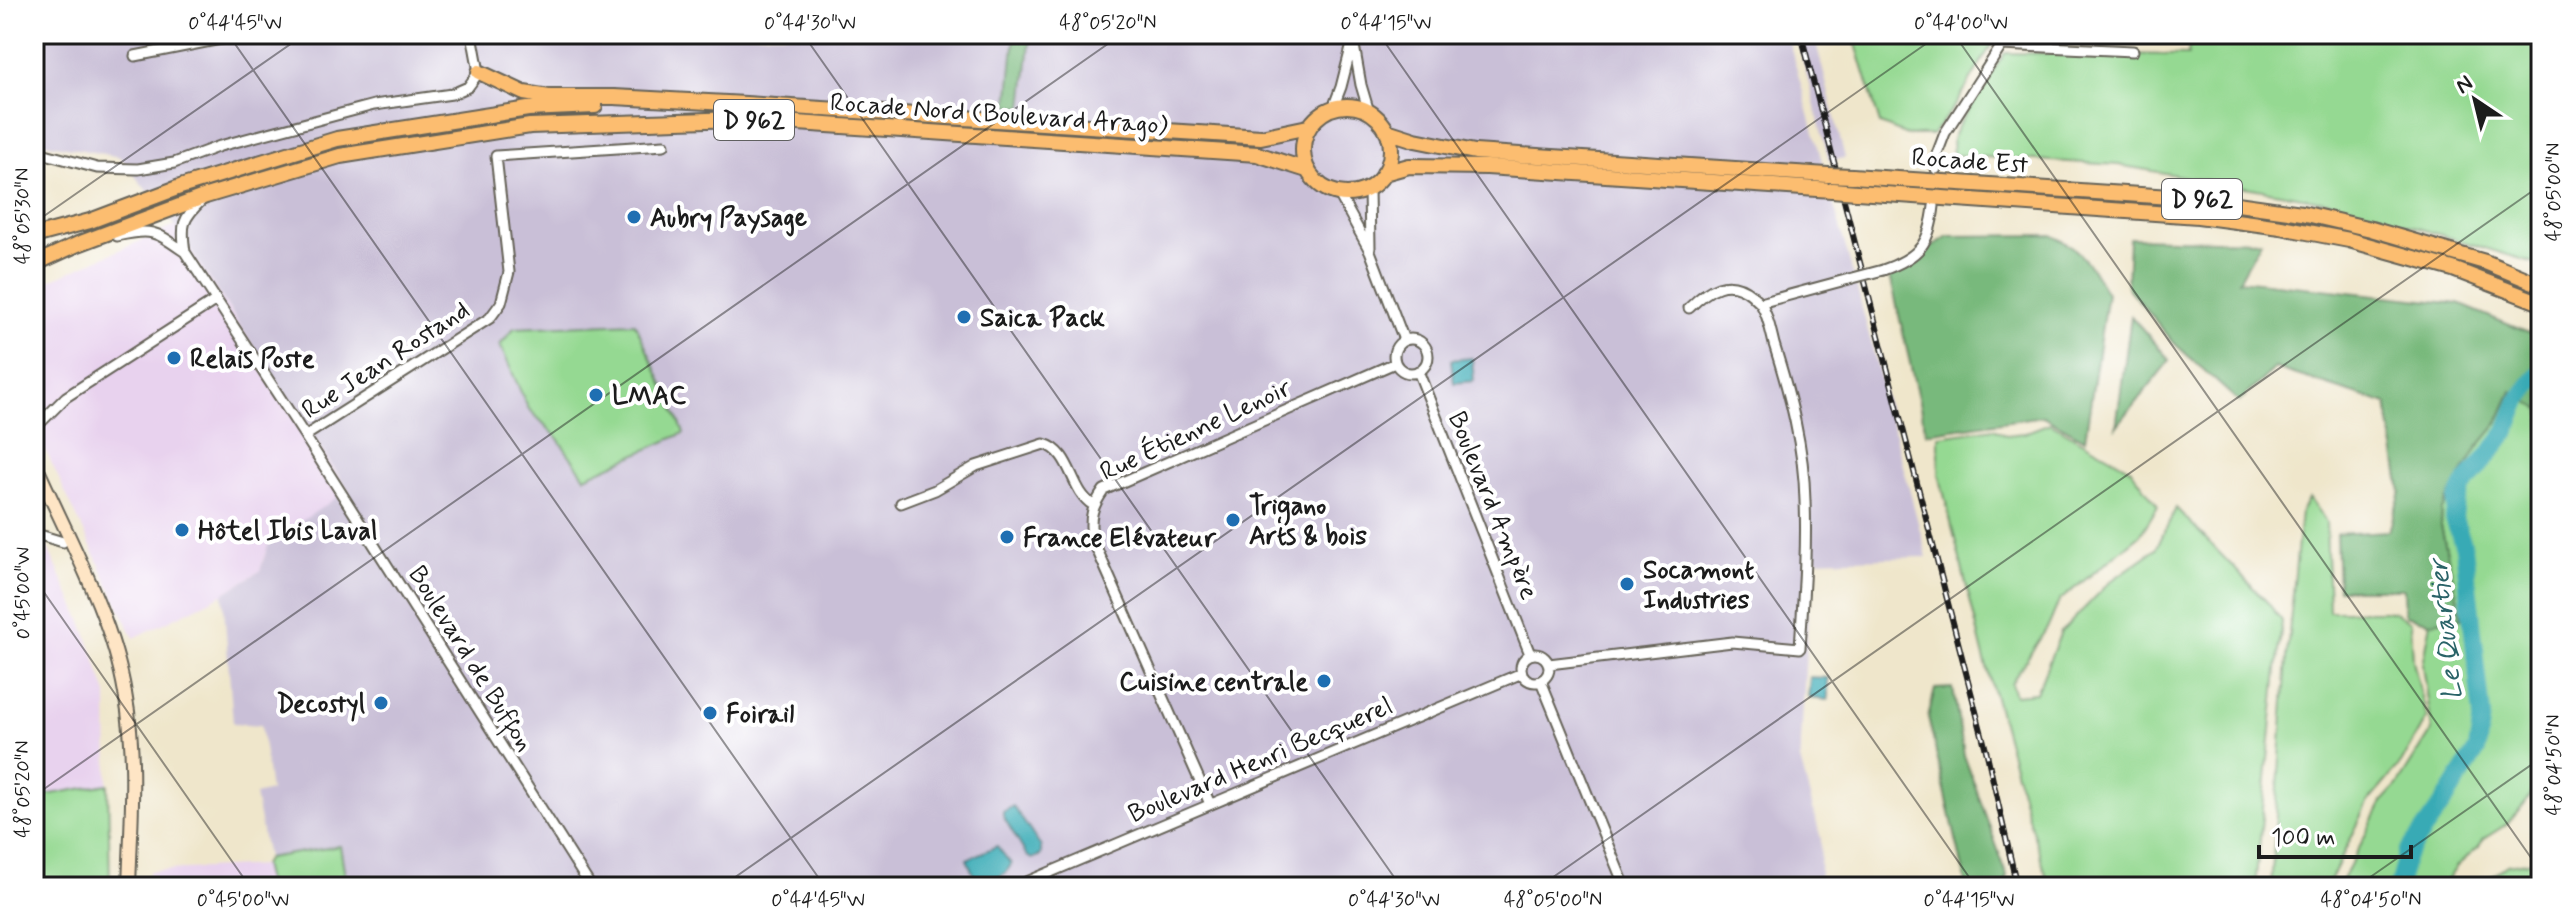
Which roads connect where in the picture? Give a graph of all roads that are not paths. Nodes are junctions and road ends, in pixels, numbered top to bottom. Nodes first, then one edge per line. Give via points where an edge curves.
1 (246, 34) edge
2 (472, 34) edge
3 (1353, 38) edge
4 (2133, 51) dead end
5 (135, 56) dead end
6 (479, 72) junction
7 (679, 102) junction
8 (1333, 108) junction
9 (1369, 112) junction
10 (1308, 127) junction
11 (1387, 131) junction
12 (664, 145) dead end
13 (34, 151) edge
14 (1936, 169) dead end
15 (1307, 170) junction
16 (1384, 173) junction
17 (1369, 188) junction
18 (1339, 194) junction
19 (206, 196) junction
20 (1934, 206) dead end
21 (34, 236) edge
22 (78, 244) junction
23 (1370, 251) junction
24 (185, 252) junction
25 (34, 264) edge
26 (2541, 285) edge
27 (216, 300) junction
28 (1760, 303) junction
29 (2541, 303) edge
30 (1689, 308) dead end
31 (1404, 340) junction
32 (1395, 363) junction
33 (1418, 371) junction
34 (34, 429) edge
35 (305, 436) junction
36 (34, 461) edge
37 (34, 480) edge
38 (40, 494) junction
39 (901, 503) dead end
40 (1093, 505) junction
41 (34, 520) edge
42 (34, 538) edge
43 (63, 542) junction
44 (112, 644) junction
45 (1530, 654) junction
46 (1549, 664) junction
47 (1522, 673) junction
48 (1541, 681) junction
49 (1210, 804) junction
50 (129, 887) edge
51 (591, 887) edge
52 (1015, 887) edge
53 (1625, 887) edge

1 - 5 street
2 - 6 street
3 - 8 street
3 - 9 street
4 - 14 street via 2002,45 1945,133
6 - 7 main road via 536,95
6 - 13 street via 468,87 452,94 374,105 174,163 97,168
7 - 10 main road, D 962 via 1261,137
7 - 21 main road, D 962 via 528,109 337,139
8 - 9 main road via 1351,105
8 - 10 main road
9 - 11 main road
10 - 15 main road via 1302,156
11 - 16 main road via 1390,160
11 - 26 main road, Rocade Est / D 962, bridge via 1475,152 2201,199 2371,229 2485,262
12 - 35 street, Rue Jean Rostand via 496,156 509,272 501,303 490,318
15 - 18 main road
15 - 19 main road, Rocade Nord (Boulevard Arago) / D 962 via 1257,154 737,119 530,126 340,156
16 - 17 main road
16 - 29 main road, Rocade Est / D 962, bridge via 1409,166 1487,167 2198,216 2349,240 2453,269
17 - 18 main road
17 - 23 street
18 - 23 street
19 - 22 main road, Rocade Nord (Boulevard Arago) / D 962
19 - 24 street via 181,227
20 - 28 street, bridge via 1925,243 1904,261
22 - 24 street via 143,230
22 - 25 main road, Rocade Nord (Boulevard Arago) / D 962
23 - 31 street
24 - 27 street, Boulevard de Buffon
27 - 34 street via 66,397
27 - 35 street, Boulevard de Buffon
28 - 30 street via 1739,286 1725,285 1712,288
28 - 46 street via 1801,448 1806,557 1800,648 1732,642
31 - 32 street via 1396,347
31 - 33 street via 1419,341 1426,348 1426,364
32 - 33 street via 1402,371
32 - 40 street, Rue Étienne Lenoir via 1104,490
33 - 45 street, Boulevard Ampère
35 - 51 street, Boulevard de Buffon
36 - 44 main road
37 - 38 main road
38 - 41 street
38 - 43 main road
39 - 40 street via 976,466 1044,444 1060,452
40 - 49 street, Rue Étienne Lenoir via 1092,538
42 - 43 street
43 - 44 main road
44 - 50 main road via 132,748
45 - 46 street via 1544,656
45 - 47 street via 1521,664
46 - 48 street
47 - 48 street via 1532,682
47 - 49 street, Boulevard Henri Becquerel
48 - 53 street
49 - 52 street, Boulevard Henri Becquerel

